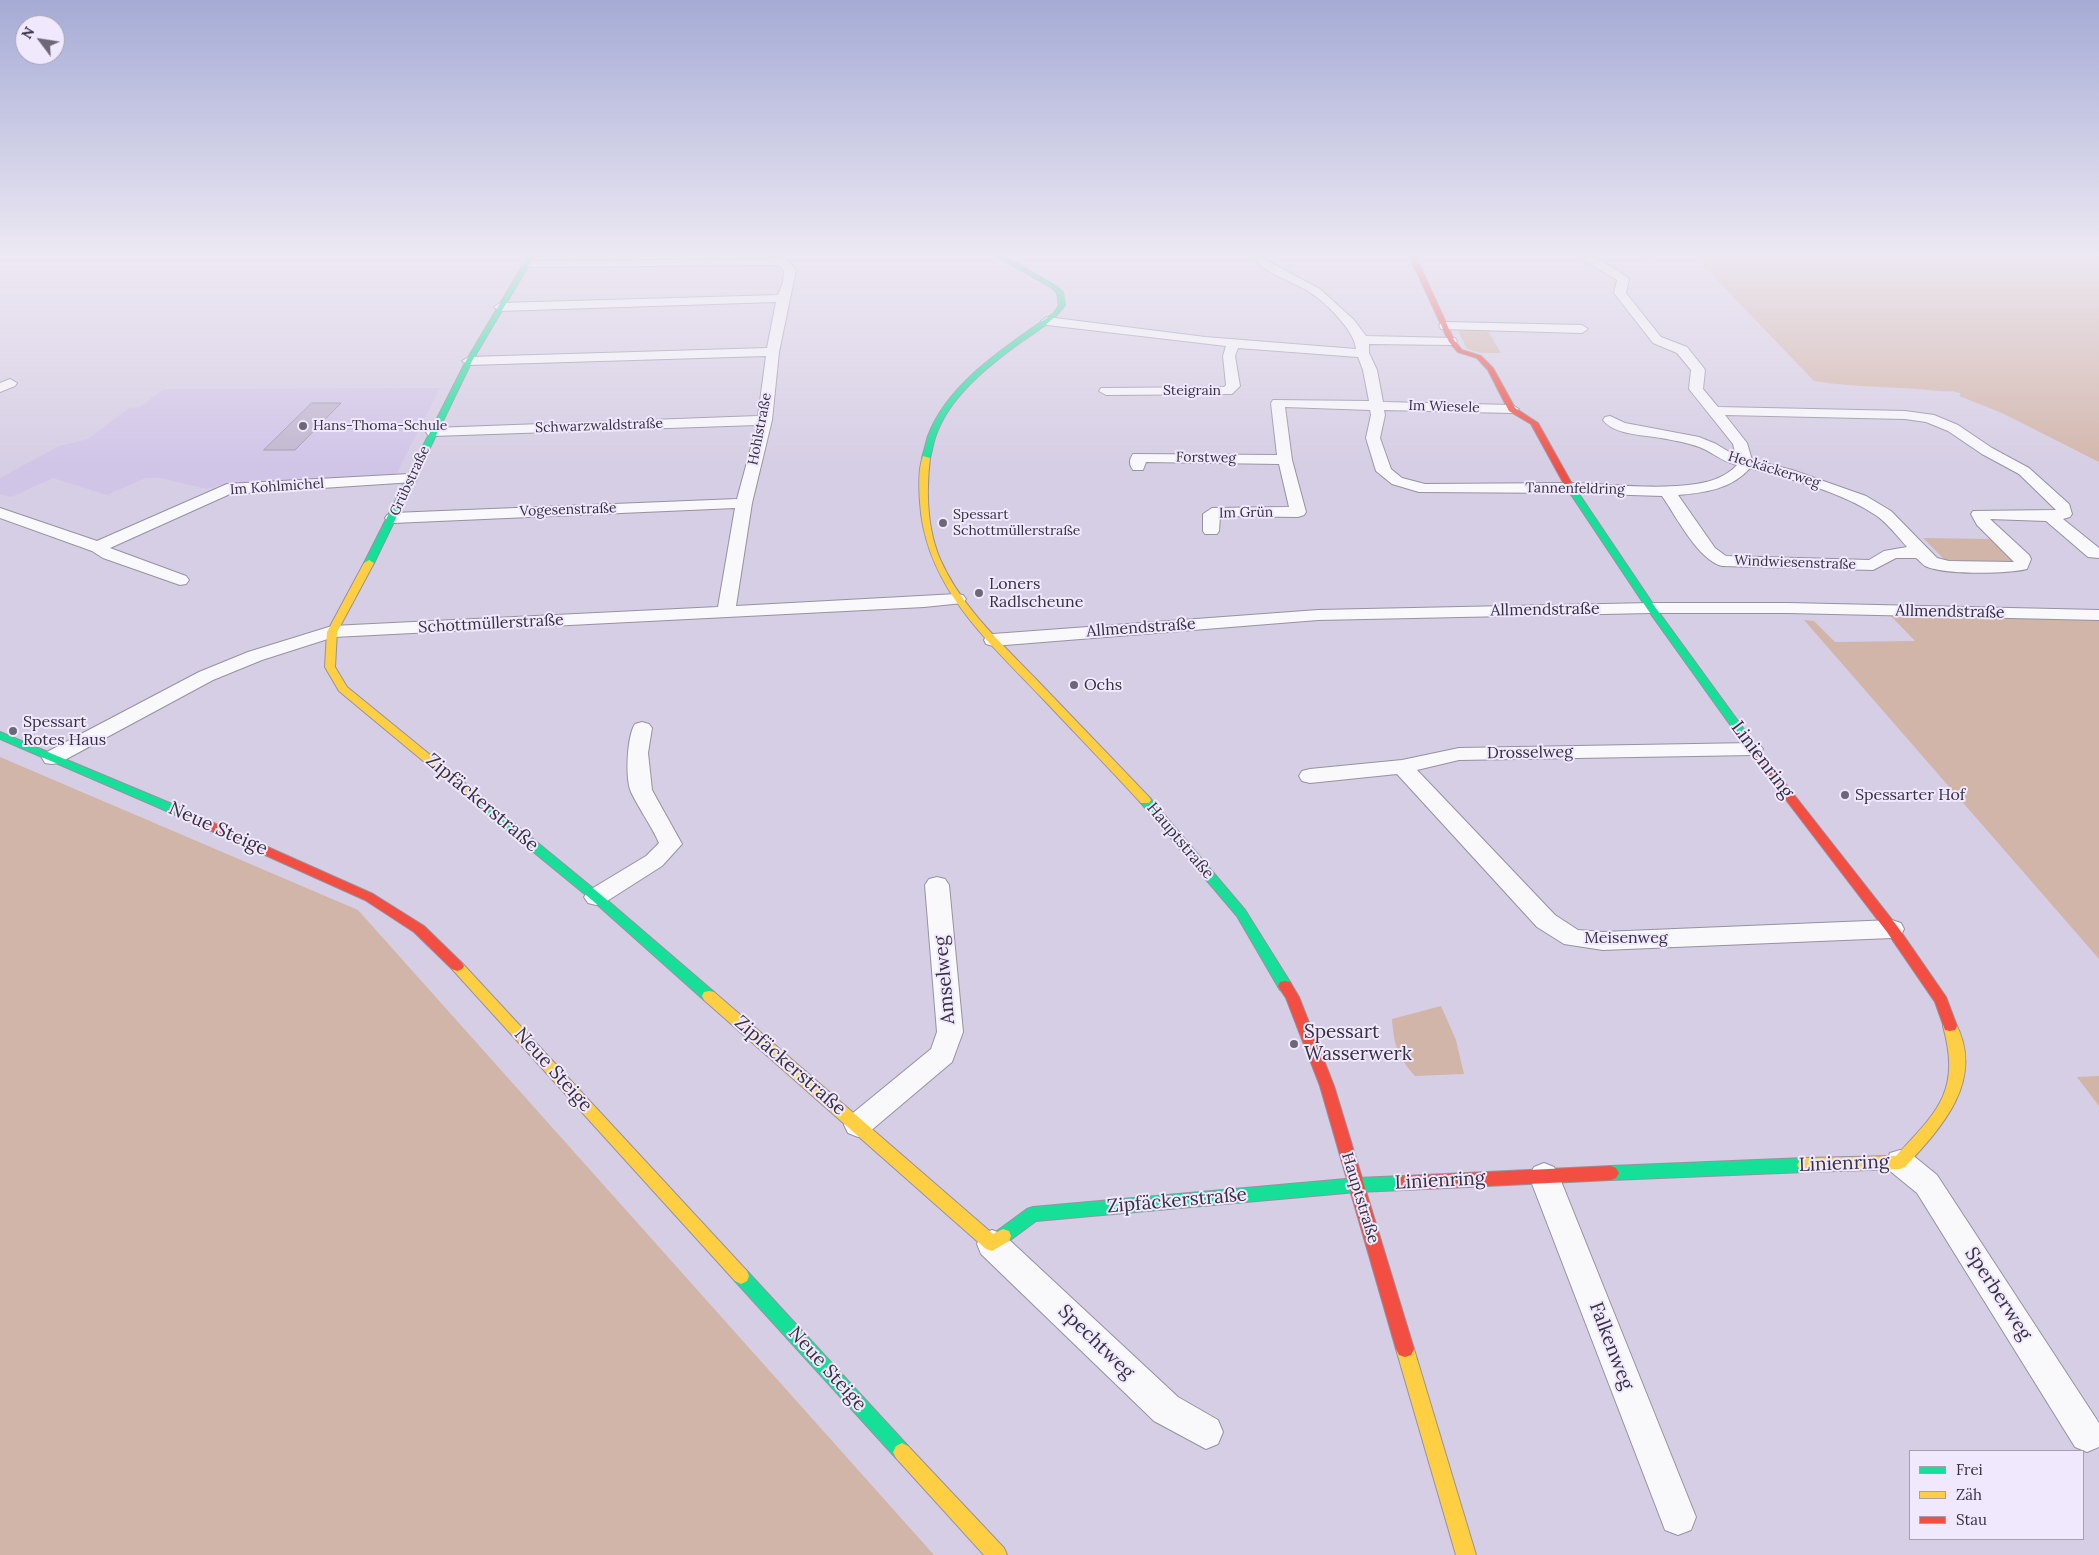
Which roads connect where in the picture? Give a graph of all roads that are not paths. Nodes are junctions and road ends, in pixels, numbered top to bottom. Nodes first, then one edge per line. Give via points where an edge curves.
1 (489, 326) edge
2 (778, 326) edge
3 (1041, 326) edge
4 (1084, 326) edge
5 (1351, 326) edge
6 (1445, 326) joint
7 (1645, 326) edge
8 (1582, 329) dead end
9 (1451, 341) junction
10 (1233, 344) junction
11 (1362, 346) junction
12 (773, 352) junction
13 (469, 361) junction
14 (1106, 391) dead end
15 (1376, 406) junction
16 (1512, 409) junction
17 (1714, 411) junction
18 (765, 420) junction
19 (1610, 420) dead end
20 (433, 432) junction
21 (1286, 460) junction
22 (1746, 464) junction
23 (1138, 468) dead end
24 (409, 479) junction
25 (1570, 488) junction
26 (1667, 491) junction
27 (744, 503) junction
28 (0, 513) edge
29 (2050, 516) junction
30 (393, 518) junction
31 (1211, 531) dead end
32 (98, 548) junction
33 (1921, 553) junction
34 (2099, 553) edge
35 (180, 580) dead end
36 (957, 599) junction
37 (1651, 608) junction
38 (726, 612) junction
39 (2099, 615) edge
40 (332, 632) junction
41 (993, 640) junction
42 (642, 728) dead end
43 (0, 735) edge
44 (1753, 749) junction
45 (52, 758) junction
46 (1402, 766) junction
47 (1310, 776) dead end
48 (936, 885) dead end
49 (596, 897) junction
50 (1892, 929) junction
51 (858, 1125) junction
52 (1900, 1162) junction
53 (1544, 1176) junction
54 (1357, 1185) junction
55 (992, 1244) junction
56 (1206, 1432) dead end
57 (2087, 1434) dead end
58 (1678, 1517) dead end
59 (997, 1555) edge
60 (1466, 1555) edge

1 - 13 street, Grübstraße
2 - 12 street, Hohlstraße
3 - 36 street, Hauptstraße via 990,362 951,403 938,422 927,448 922,482 926,519 935,558
4 - 10 street
5 - 11 street, Tannenfeldring
6 - 8 street
6 - 9 street
7 - 17 street via 1657,340 1682,350 1698,370 1696,389
9 - 11 street
9 - 16 street via 1460,351 1479,357 1491,369
10 - 11 street via 1293,350
10 - 14 street, Steigrain via 1229,356 1233,386 1227,391
11 - 15 street, Tannenfeldring
12 - 13 street
12 - 18 street, Hohlstraße
13 - 20 street, Grübstraße
15 - 16 street, Im Wiesele
15 - 21 street, Im Wiesele via 1278,403
15 - 25 street, Tannenfeldring via 1378,415 1373,438 1384,471 1397,481 1424,489
16 - 25 street, Linienring via 1534,424
17 - 22 street via 1740,443
17 - 29 street via 1929,418 1953,428 1986,451 2024,471 2063,507 2064,514
18 - 20 street, Schwarzwaldstraße
18 - 27 street, Hohlstraße
19 - 22 street, Heckäckerweg via 1621,426 1694,440 1730,460
20 - 24 street, Grübstraße
21 - 23 street, Forstweg via 1138,457
21 - 31 street, Im Grün via 1298,512 1218,511 1211,514
22 - 26 street, Tannenfeldring via 1736,475 1720,483
22 - 33 street, Heckäckerweg via 1787,472 1860,499 1885,514
24 - 30 street, Grübstraße
24 - 32 street, Im Kohlmichel via 227,489
25 - 26 street, Tannenfeldring
25 - 37 street, Linienring
26 - 33 street, Windwiesenstraße via 1709,552 1722,561 1873,565 1884,556 1898,552
27 - 30 street, Vogesenstraße
27 - 38 street, Hohlstraße
28 - 32 street
29 - 33 street, Windwiesenstraße via 1979,514 1983,522 2023,559 2021,565 1949,566 1931,562
29 - 34 street via 2094,553
30 - 40 street, Grübstraße
32 - 35 street
36 - 38 street, Schottmüllerstraße
36 - 41 street, Hauptstraße
37 - 39 street, Allmendstraße
37 - 41 street, Allmendstraße via 1318,615
37 - 44 street, Linienring
38 - 40 street, Schottmüllerstraße
40 - 45 street, Schottmüllerstraße via 255,656 206,676
40 - 49 street, Zipfäckerstraße via 330,667 343,689
41 - 54 street, Hauptstraße via 1162,818 1241,913 1292,998 1327,1086
42 - 49 street via 638,753 641,790 670,844 654,861
43 - 45 street, Neue Steige
44 - 46 street, Drosselweg via 1459,754
44 - 50 street, Linienring
45 - 59 street, Neue Steige via 369,897 419,929 460,968
46 - 47 street, Drosselweg
46 - 50 street, Meisenweg via 1546,921 1573,938 1603,941
48 - 51 street, Amselweg via 950,1032 943,1055
49 - 51 street, Zipfäckerstraße
50 - 52 street, Linienring via 1941,1001 1958,1046 1957,1085 1938,1121
51 - 55 street, Zipfäckerstraße
52 - 53 street, Linienring
52 - 57 street, Sperberweg via 1927,1184
53 - 54 street, Linienring
53 - 58 street, Falkenweg
54 - 55 street, Zipfäckerstraße via 1032,1214
54 - 60 street, Hauptstraße
55 - 56 street, Spechtweg via 1166,1409

